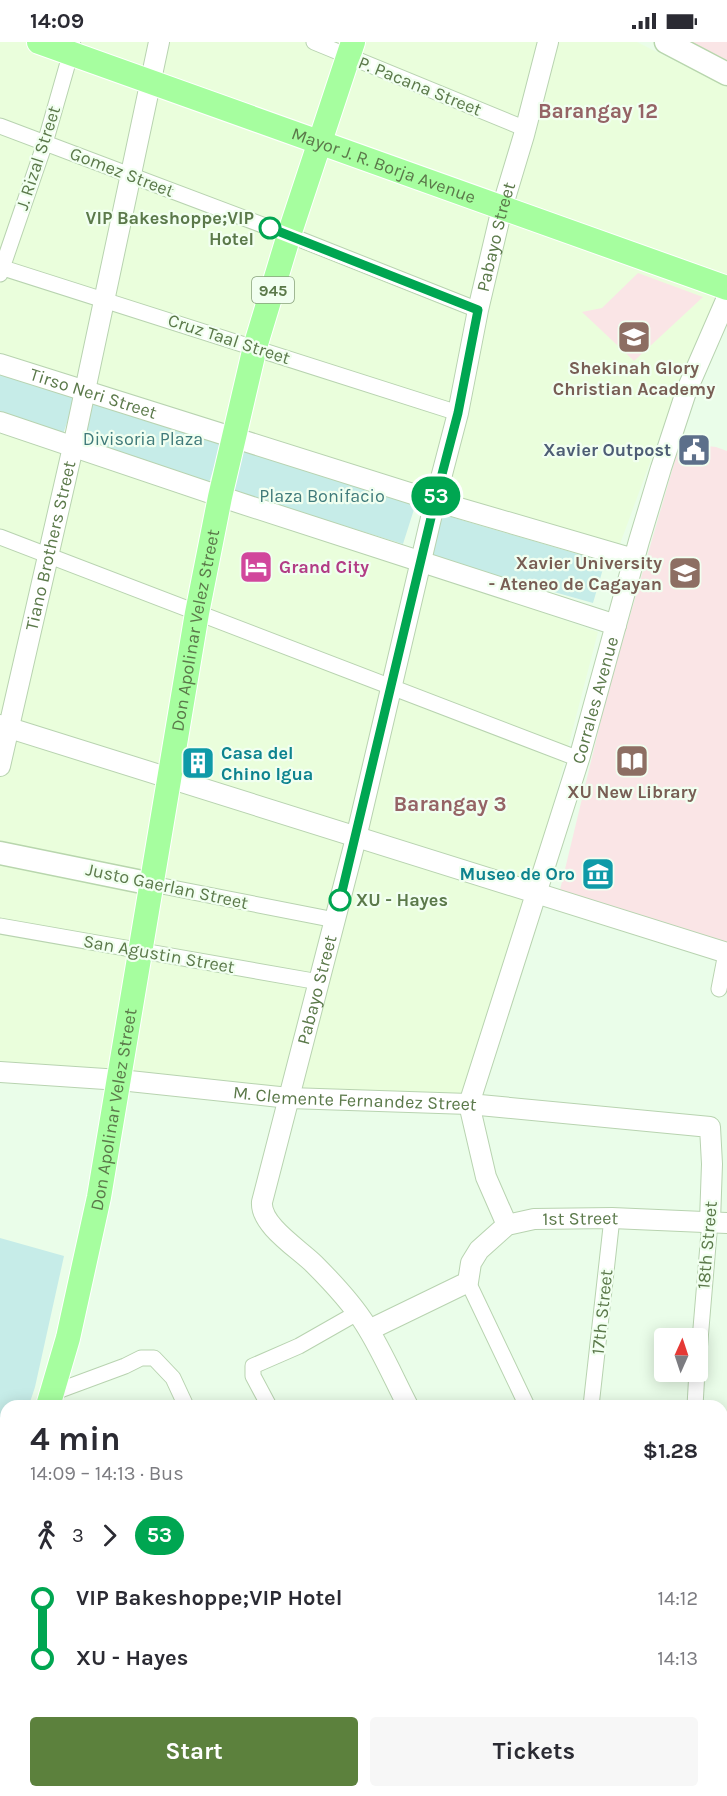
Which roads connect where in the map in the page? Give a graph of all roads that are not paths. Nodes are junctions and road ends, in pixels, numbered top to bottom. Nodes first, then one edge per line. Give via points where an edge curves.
1 (39, 42) edge
2 (159, 42) edge
3 (314, 42) edge
4 (548, 42) edge
5 (666, 42) edge
6 (72, 48) edge
7 (350, 49) edge
8 (727, 74) edge
9 (151, 81) junction
10 (0, 126) edge
11 (526, 129) junction
12 (45, 143) junction
13 (319, 143) junction
14 (132, 176) junction
15 (502, 208) junction
16 (289, 235) junction
17 (1, 270) edge
18 (727, 288) edge
19 (727, 298) edge
20 (105, 299) junction
21 (478, 310) junction
22 (255, 347) junction
23 (0, 364) edge
24 (85, 390) junction
25 (458, 413) junction
26 (0, 422) edge
27 (234, 438) junction
28 (73, 447) junction
29 (220, 496) junction
30 (435, 501) junction
31 (0, 537) edge
32 (48, 555) junction
33 (634, 559) junction
34 (421, 562) junction
35 (197, 613) junction
36 (616, 625) junction
37 (391, 687) junction
38 (4, 726) edge
39 (579, 759) junction
40 (0, 766) edge
41 (169, 777) junction
42 (356, 838) junction
43 (157, 850) junction
44 (0, 853) edge
45 (117, 876) junction
46 (152, 884) junction
47 (536, 892) junction
48 (335, 920) junction
49 (0, 926) edge
50 (141, 950) junction
51 (727, 953) edge
52 (319, 982) junction
53 (719, 989) dead end
54 (0, 1072) edge
55 (120, 1080) junction
56 (289, 1098) junction
57 (469, 1104) junction
58 (710, 1127) joint
59 (612, 1218) junction
60 (718, 1222) edge
61 (507, 1225) junction
62 (468, 1282) junction
63 (357, 1313) junction
64 (703, 1328) edge
65 (369, 1330) junction
66 (696, 1382) edge
67 (50, 1400) edge
68 (183, 1400) edge
69 (266, 1400) edge
70 (405, 1400) edge
71 (524, 1400) edge
72 (592, 1400) edge
73 (695, 1400) edge

1 - 6 main road, Mayor J. R. Borja Avenue
2 - 9 street, Tiano Brothers Street
3 - 7 street, P. Pacana Street
4 - 11 street, Pabayo Street
5 - 8 main road
6 - 9 main road, Mayor J. R. Borja Avenue
6 - 12 street, J. Rizal Street
7 - 11 street, P. Pacana Street
7 - 13 main road, Don Apolinar Velez Street / 945
9 - 13 main road, Mayor J. R. Borja Avenue
9 - 14 street, Tiano Brothers Street
10 - 12 street, Gomez Street
11 - 15 street, Pabayo Street
12 - 14 street, Gomez Street
12 - 17 street, J. Rizal Street
13 - 15 main road, Mayor J. R. Borja Avenue
13 - 16 main road, Don Apolinar Velez Street / 945
14 - 16 street, Gomez Street
14 - 20 street, Tiano Brothers Street
15 - 18 main road, Mayor J. R. Borja Avenue
15 - 21 street, Pabayo Street
16 - 21 street, Gomez Street
16 - 22 main road, Don Apolinar Velez Street / 945
17 - 20 street, Cruz Taal Street
19 - 33 street, Corrales Avenue via 686,392
20 - 22 street, Cruz Taal Street
20 - 24 street, Tiano Brothers Street
21 - 25 street, Pabayo Street
22 - 25 street, Cruz Taal Street
22 - 27 main road, Don Apolinar Velez Street / 945
23 - 24 street, Tirso Neri Street
24 - 27 street, Tirso Neri Street
24 - 28 street, Tiano Brothers Street
25 - 30 street, Pabayo Street
26 - 28 street
27 - 29 main road, Don Apolinar Velez Street / 945
27 - 30 street, Tirso Neri Street
28 - 29 street
28 - 32 street, Tiano Brothers Street
29 - 34 street
29 - 35 main road, Don Apolinar Velez Street / 945
30 - 33 street, Tirso Neri Street
30 - 34 street, Pabayo Street
31 - 32 street
32 - 35 street
32 - 38 street, Tiano Brothers Street
33 - 36 street, Corrales Avenue
34 - 36 street
34 - 37 street, Pabayo Street
35 - 37 street
35 - 41 main road, Don Apolinar Velez Street / 945
36 - 39 street, Corrales Avenue
37 - 39 street
37 - 42 street, Pabayo Street
38 - 40 street, Tiano Brothers Street
38 - 41 street
39 - 47 street, Corrales Avenue
41 - 42 street
41 - 43 main road, Don Apolinar Velez Street / 945
42 - 47 street
42 - 48 street, Pabayo Street
43 - 45 main road via 136,868
43 - 46 main road, Don Apolinar Velez Street / 945
44 - 45 main road, Justo Gaerlan Street
45 - 46 main road, Justo Gaerlan Street
46 - 48 street, Justo Gaerlan Street
46 - 50 main road, Don Apolinar Velez Street
47 - 51 street
47 - 57 street, Corrales Avenue
48 - 52 street, Pabayo Street
49 - 50 street, San Agustin Street
50 - 52 street, San Agustin Street
50 - 55 main road, Don Apolinar Velez Street
51 - 53 street
52 - 56 street, Pabayo Street
54 - 55 street, M. Clemente Fernandez Street
55 - 56 street, M. Clemente Fernandez Street
55 - 67 main road, Don Apolinar Velez Street via 84,1270
56 - 57 street, M. Clemente Fernandez Street
56 - 63 street, Pabayo Street via 262,1207 273,1226 313,1262
57 - 58 street, M. Clemente Fernandez Street
57 - 61 street via 486,1177
58 - 60 street, 18th Street
59 - 60 street, 1st Street
59 - 61 street, 1st Street via 539,1218
59 - 72 street, 17th Street
60 - 64 street, 18th Street
61 - 62 street via 474,1256
62 - 65 street
62 - 71 street
63 - 65 street
63 - 69 street via 299,1346 252,1366
65 - 70 street
66 - 73 street
67 - 68 street via 141,1358 154,1358 173,1378

